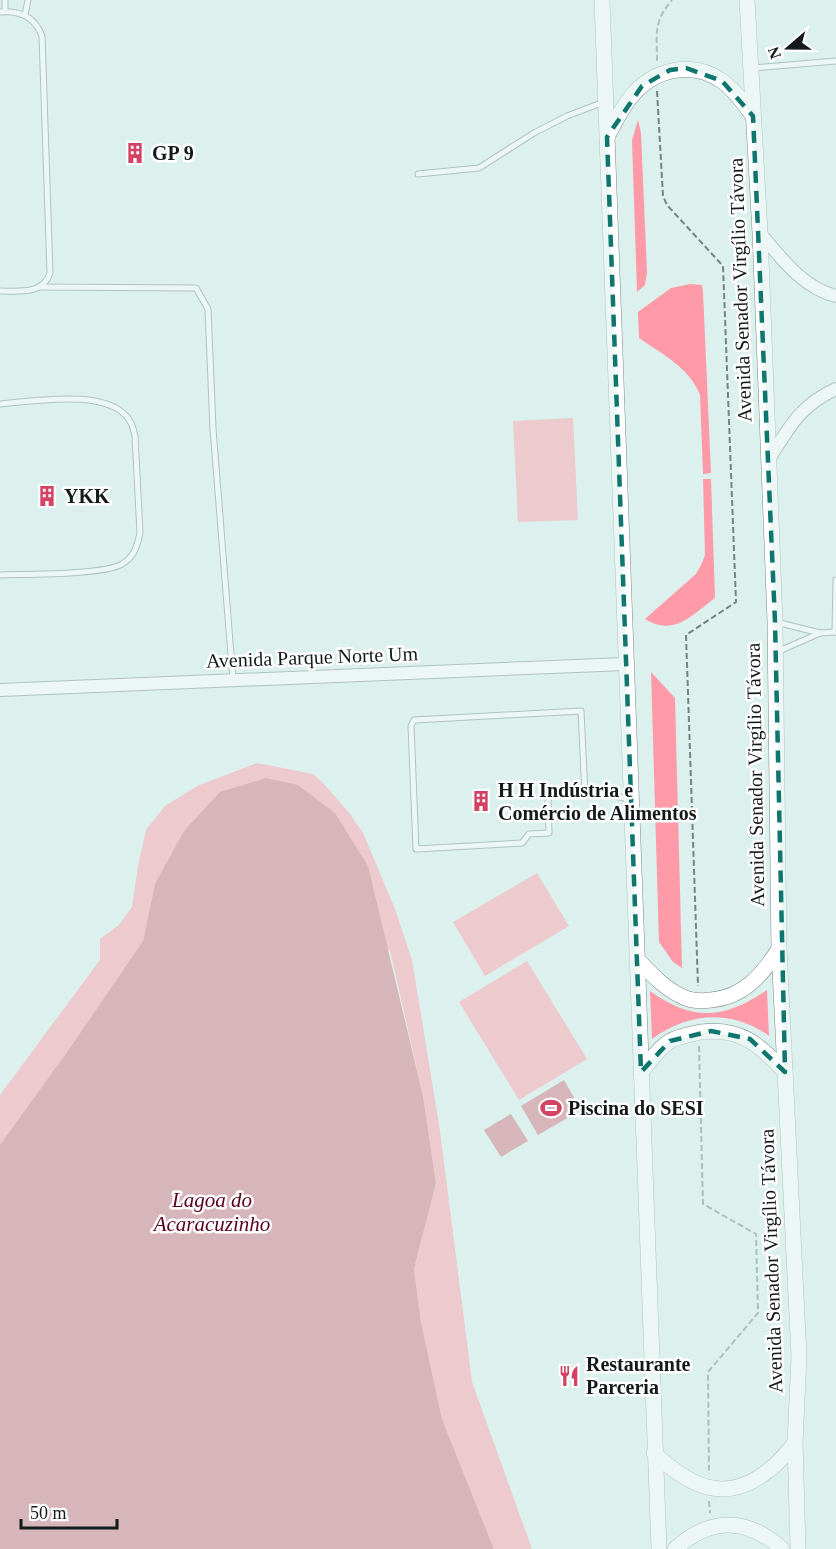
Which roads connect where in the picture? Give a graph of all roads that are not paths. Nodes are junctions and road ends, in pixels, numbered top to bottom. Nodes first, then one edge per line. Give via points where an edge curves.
1 (5, 0) edge
2 (28, 0) edge
3 (602, 0) edge
4 (747, 0) edge
5 (3, 11) edge
6 (24, 15) junction
7 (836, 61) edge
8 (752, 68) junction
9 (606, 102) junction
10 (753, 116) junction
11 (607, 137) junction
12 (418, 174) dead end
13 (759, 233) junction
14 (39, 287) junction
15 (0, 291) edge
16 (836, 296) edge
17 (836, 390) edge
18 (0, 404) edge
19 (768, 461) junction
20 (0, 575) edge
21 (836, 580) edge
22 (775, 622) junction
23 (836, 632) edge
24 (820, 633) junction
25 (774, 653) junction
26 (625, 664) junction
27 (233, 680) junction
28 (0, 690) edge
29 (585, 795) junction
30 (630, 799) junction
31 (779, 949) junction
32 (637, 959) junction
33 (641, 1072) junction
34 (785, 1072) junction
35 (795, 1443) junction
36 (654, 1453) junction
37 (659, 1549) edge
38 (675, 1549) edge
39 (782, 1549) edge
40 (798, 1549) edge

1 - 5 lane
2 - 6 lane
3 - 9 main road
4 - 8 main road, Avenida Senador Virgílio Távora
5 - 6 lane
6 - 14 lane via 39,27 42,36 50,273 47,282
7 - 8 lane
8 - 10 main road, Avenida Senador Virgílio Távora
9 - 11 main road
9 - 12 lane via 534,133 479,168
10 - 11 main road via 722,81 702,71 670,70 642,86
10 - 13 main road, Avenida Senador Virgílio Távora
11 - 26 main road
13 - 16 street via 810,284
13 - 19 main road, Avenida Senador Virgílio Távora
14 - 15 lane
14 - 27 lane via 196,288 208,309 213,429
17 - 19 street via 809,404 792,421
18 - 20 lane via 86,398 108,403 131,421 140,533 137,549 120,566 102,571
19 - 22 main road, Avenida Senador Virgílio Távora
21 - 23 lane
22 - 24 lane
22 - 25 main road, Avenida Senador Virgílio Távora
23 - 24 lane
24 - 25 lane
25 - 31 main road, Avenida Senador Virgílio Távora
26 - 27 street, Avenida Parque Norte Um
26 - 30 main road
27 - 28 street, Avenida Parque Norte Um
29 - 29 lane via 580,711 414,720 411,726 416,849 522,843 529,834 549,833 550,793
29 - 30 lane via 604,793
30 - 32 main road
31 - 32 main road via 751,985 716,1000 690,1000 675,993
31 - 34 main road, Avenida Senador Virgílio Távora
32 - 33 main road
33 - 34 main road via 670,1041 723,1031 750,1039
33 - 36 main road
34 - 35 main road, Avenida Senador Virgílio Távora via 799,1357
35 - 36 main road via 771,1470 747,1485 725,1489 689,1482
35 - 40 main road, Avenida Senador Virgílio Távora
36 - 37 main road
38 - 39 main road via 685,1539 710,1527 740,1526 768,1536

